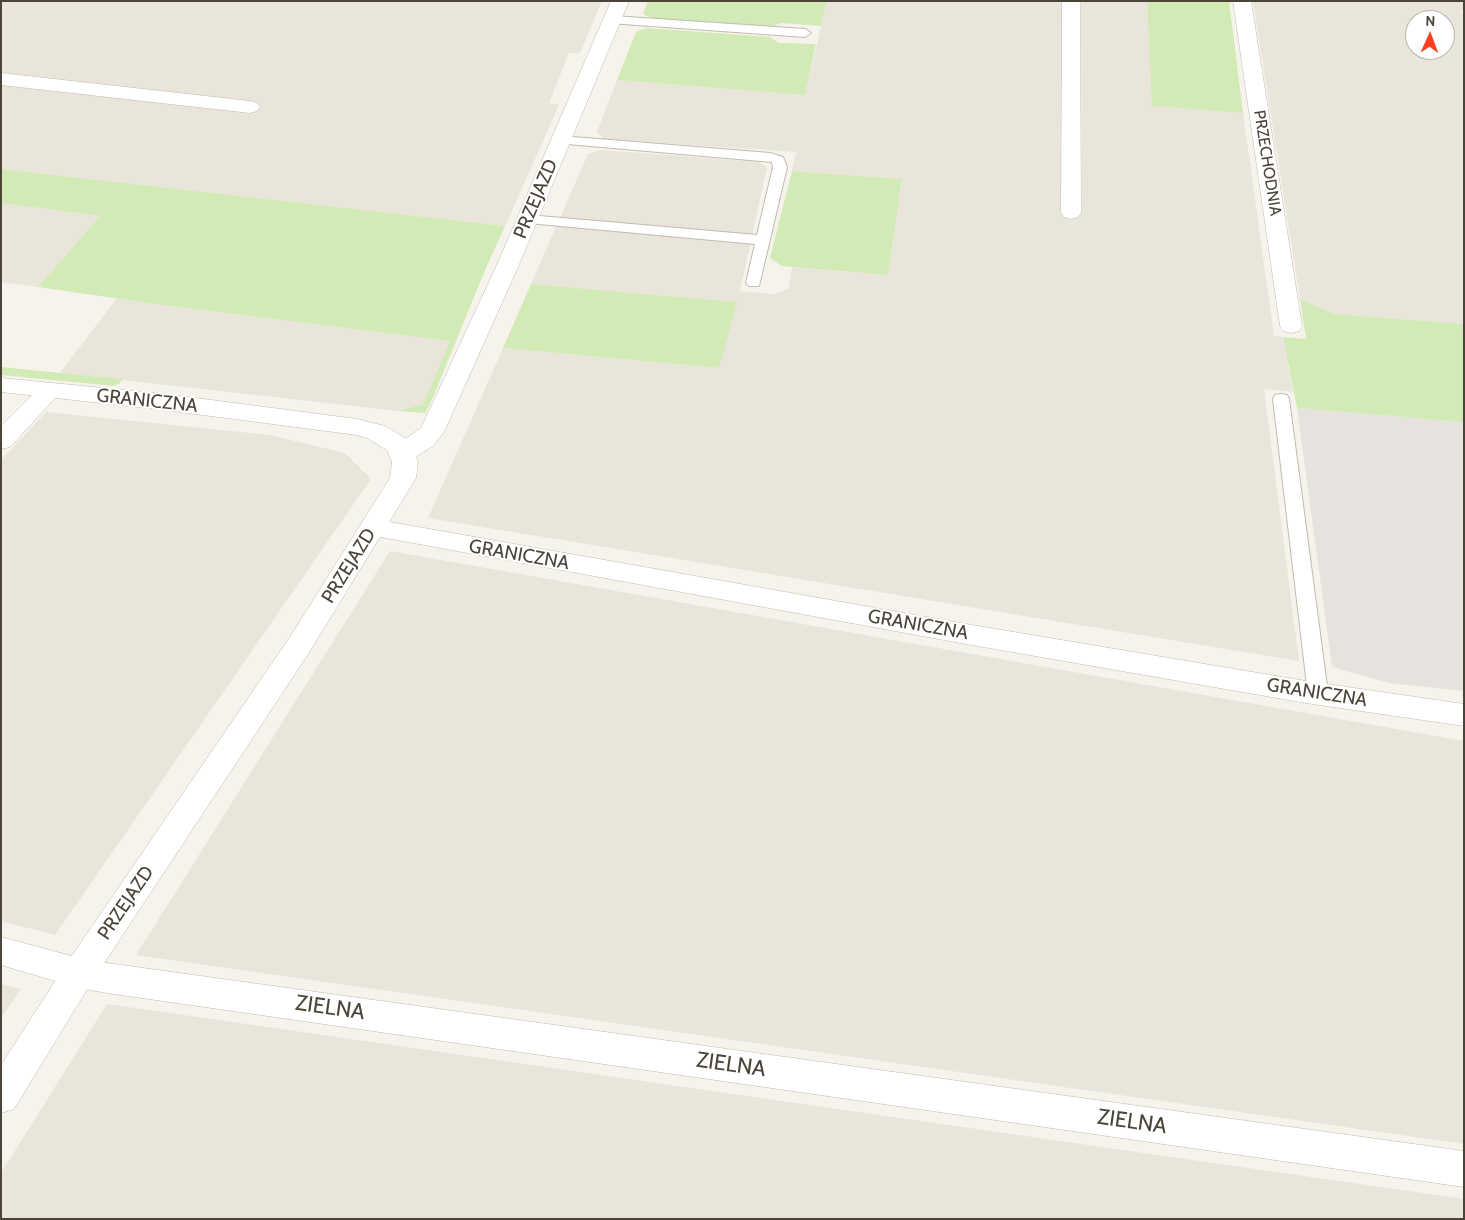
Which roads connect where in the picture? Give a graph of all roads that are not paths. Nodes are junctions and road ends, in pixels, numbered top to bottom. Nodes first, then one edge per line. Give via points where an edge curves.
1 (1071, 1) edge
2 (1242, 1) edge
3 (616, 10) edge
4 (805, 33) dead end
5 (1, 79) edge
6 (250, 107) dead end
7 (561, 140) junction
8 (1071, 213) dead end
9 (528, 219) junction
10 (764, 240) junction
11 (754, 283) dead end
12 (1291, 326) dead end
13 (1, 385) edge
14 (50, 390) junction
15 (1281, 399) dead end
16 (1, 441) edge
17 (403, 453) junction
18 (374, 528) junction
19 (1318, 694) junction
20 (1464, 715) edge
21 (1, 951) edge
22 (79, 973) junction
23 (1, 1097) edge
24 (1464, 1170) edge

1 - 8 street
2 - 12 street, PRZECHODNIA
3 - 4 lane
3 - 7 street, PRZEJAZD
5 - 6 street
7 - 9 street, PRZEJAZD
7 - 10 lane via 778,160 780,167
9 - 10 lane
9 - 17 street, PRZEJAZD via 432,432
10 - 11 lane
13 - 14 street, GRANICZNA
14 - 16 street
14 - 17 street, GRANICZNA via 358,427 387,438
15 - 19 lane
17 - 18 street, PRZEJAZD via 403,478
18 - 19 street, GRANICZNA
18 - 22 street, PRZEJAZD
19 - 20 street, GRANICZNA
21 - 22 street, ZIELNA
22 - 23 street, PRZEJAZD
22 - 24 street, ZIELNA

